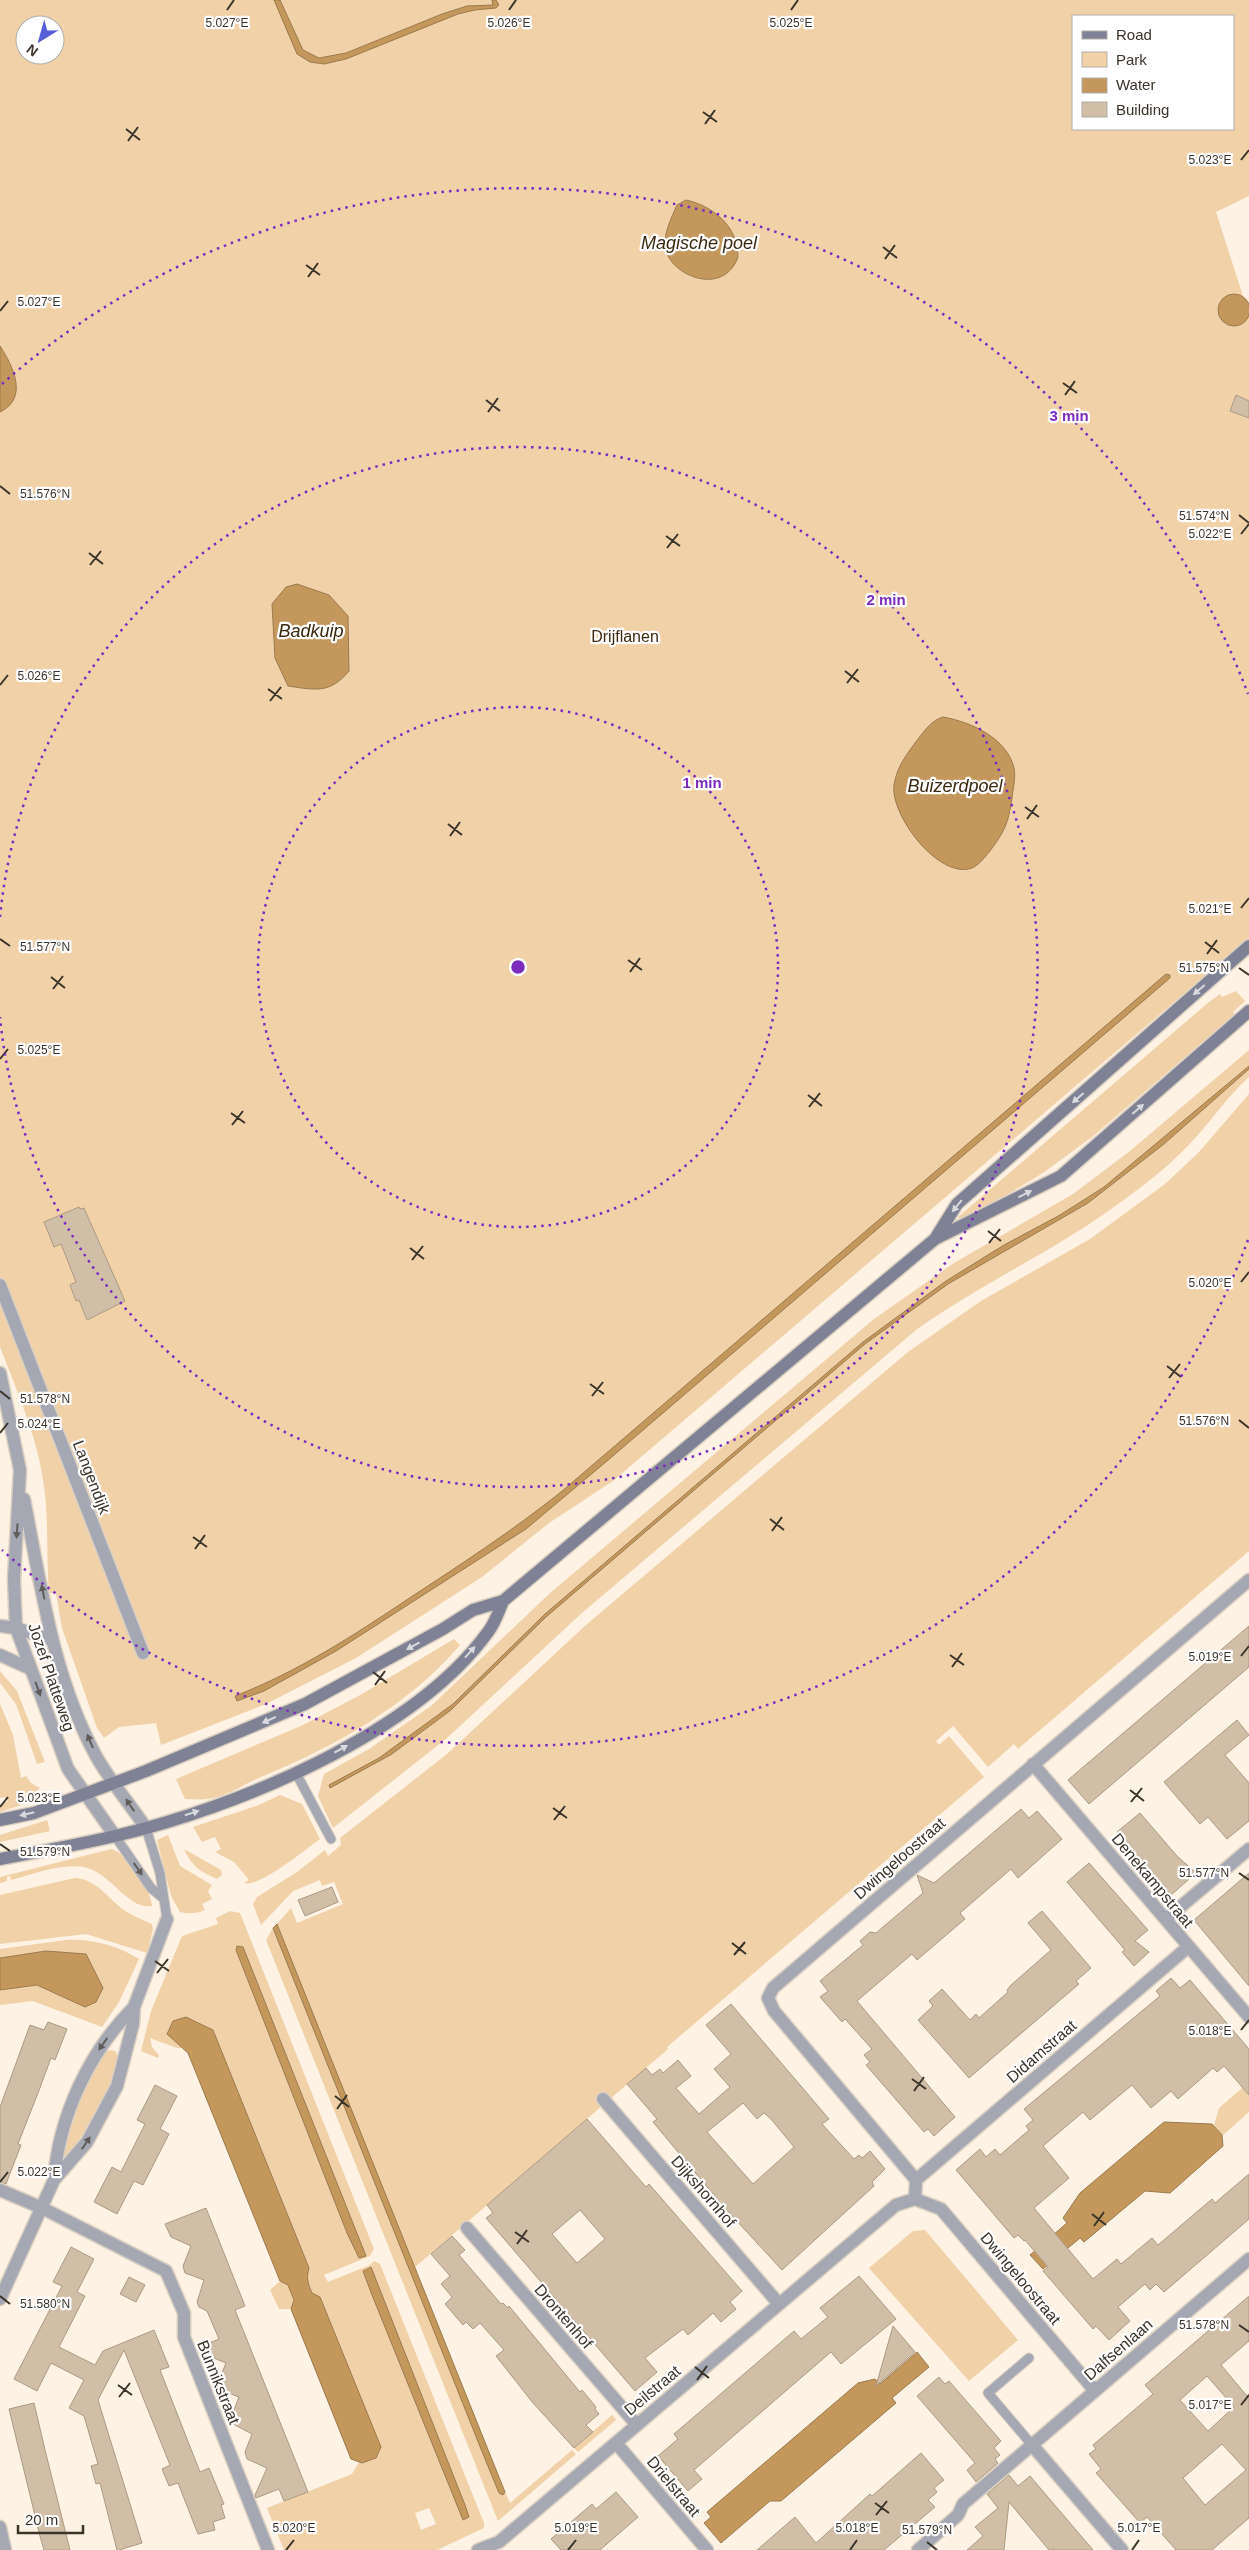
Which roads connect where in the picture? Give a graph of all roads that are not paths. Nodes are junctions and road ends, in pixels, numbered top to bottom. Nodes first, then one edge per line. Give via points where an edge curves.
1 (1249, 946) edge
2 (1249, 1011) edge
3 (935, 1239) junction
4 (0, 1285) edge
5 (0, 1373) edge
6 (21, 1482) junction
7 (1249, 1580) edge
8 (503, 1601) junction
9 (0, 1626) edge
10 (16, 1628) junction
11 (52, 1640) junction
12 (143, 1653) dead end
13 (0, 1655) edge
14 (31, 1669) junction
15 (1033, 1764) junction
16 (296, 1773) junction
17 (115, 1782) junction
18 (85, 1793) junction
19 (0, 1820) edge
20 (146, 1828) junction
21 (115, 1836) junction
22 (330, 1840) dead end
23 (1249, 1849) edge
24 (0, 1860) edge
25 (164, 1899) junction
26 (1166, 1919) junction
27 (166, 1920) joint
28 (1188, 1946) junction
29 (134, 2007) junction
30 (1249, 2017) edge
31 (603, 2099) dead end
32 (54, 2180) junction
33 (916, 2180) junction
34 (0, 2190) edge
35 (914, 2200) junction
36 (42, 2208) junction
37 (466, 2228) dead end
38 (1249, 2258) edge
39 (0, 2299) edge
40 (779, 2304) junction
41 (1029, 2358) dead end
42 (1094, 2391) junction
43 (637, 2425) junction
44 (616, 2442) junction
45 (1032, 2445) junction
46 (0, 2527) edge
47 (5, 2550) edge
48 (268, 2550) edge
49 (478, 2550) edge
50 (707, 2550) edge
51 (918, 2550) edge
52 (1122, 2550) edge

1 -> 3 main road via 957,1204
3 -> 2 main road via 1061,1176
3 - 8 main road
4 - 12 street, Langendijk
5 - 6 street, Jozef Platteweg
6 -> 10 street, Jozef Platteweg via 14,1579
11 -> 6 street, Jozef Platteweg
7 - 15 street, Dwingeloostraat
16 -> 8 main road via 385,1725 450,1674 489,1631
8 -> 17 main road via 473,1610 305,1704
9 - 10 street
10 - 11 street
10 - 14 street, Jozef Platteweg
17 -> 11 street, Jozef Platteweg via 96,1756 66,1686
13 - 14 street
14 -> 18 street, Jozef Platteweg via 68,1769
15 - 26 street, Denekampstraat
15 - 33 street, Dwingeloostraat via 773,1988 768,1998 774,2011
20 -> 16 main road via 253,1792
16 - 22 lane
17 - 18 main road
20 -> 17 street, Jozef Platteweg
18 -> 19 main road via 34,1813
18 - 21 street, Jozef Platteweg
20 - 21 main road
20 - 25 lane via 160,1872
21 - 24 main road
21 -> 25 lane via 151,1888
23 - 26 street
25 - 27 lane
26 - 28 street, Denekampstraat
27 - 29 street
28 - 30 street, Denekampstraat
28 - 33 street, Didamstraat
29 -> 32 street via 118,2022 85,2073 63,2130
32 -> 29 street via 88,2142 117,2086 133,2024
31 - 40 street, Dijkshornhof
32 - 36 street
33 - 35 street
34 - 36 street, Bunnikstraat
35 - 40 street, Deilstraat via 896,2205
35 - 42 street, Dwingeloostraat via 941,2209
36 - 39 street
36 - 48 street, Bunnikstraat via 166,2271 184,2313 184,2337
37 - 43 street, Drontenhof
38 - 42 street, Dalfsenlaan
40 - 43 street, Deilstraat
41 - 45 lane via 988,2393
42 - 45 street, Dalfsenlaan
43 - 44 street, Deilstraat
44 - 49 street, Deilstraat via 499,2542
44 - 50 street, Drielstraat
45 - 51 street, Dalfsenlaan via 963,2504 958,2515
45 - 52 street
46 - 47 street

